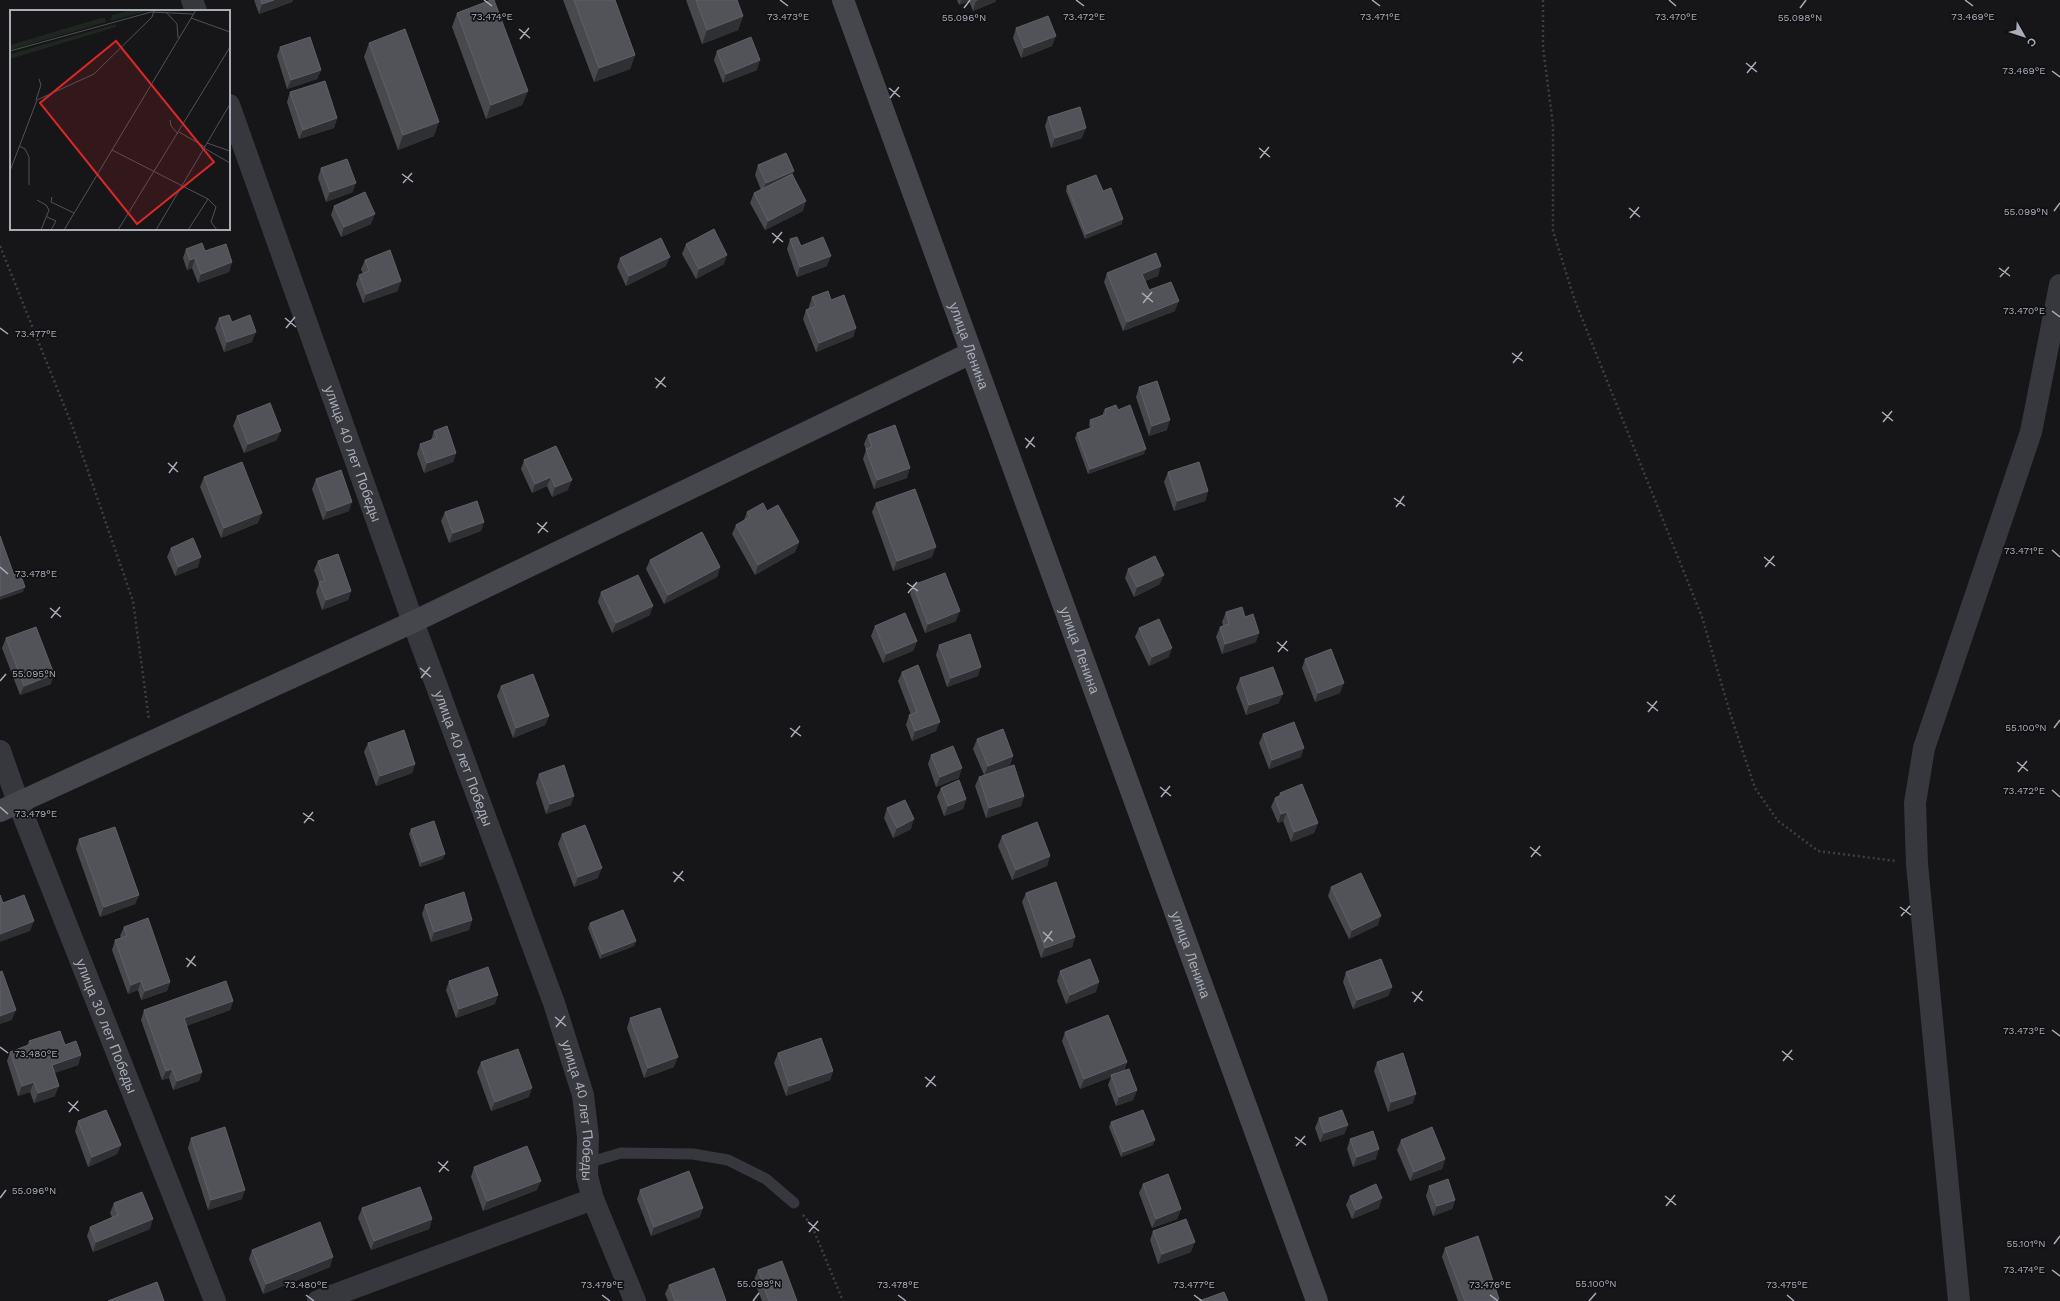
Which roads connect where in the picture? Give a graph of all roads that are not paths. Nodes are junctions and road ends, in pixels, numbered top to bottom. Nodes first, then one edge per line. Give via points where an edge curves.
1 (192, 0) edge
2 (843, 0) edge
3 (196, 10) edge
4 (230, 108) edge
5 (2060, 285) edge
6 (971, 352) junction
7 (413, 622) junction
8 (0, 751) edge
9 (9, 806) edge
10 (587, 1163) junction
11 (593, 1199) junction
12 (794, 1203) road end
13 (215, 1301) edge
14 (318, 1301) edge
15 (635, 1301) edge
16 (1318, 1301) edge
17 (1959, 1301) edge

1 - 3 street
2 - 6 street, улица Ленина
4 - 7 street, улица 40 лет Победы
5 - 17 street via 2031,432 1924,748 1915,803 1917,864
6 - 7 street
6 - 16 street, улица Ленина
7 - 9 street
7 - 10 street, улица 40 лет Победы via 554,1003 583,1095 588,1137
8 - 9 street, улица 30 лет Победы
9 - 13 street, улица 30 лет Победы
10 - 11 street, улица 40 лет Победы via 587,1176
10 - 12 lane via 621,1153 693,1154 728,1160 766,1179
11 - 14 street
11 - 15 street, улица 40 лет Победы

